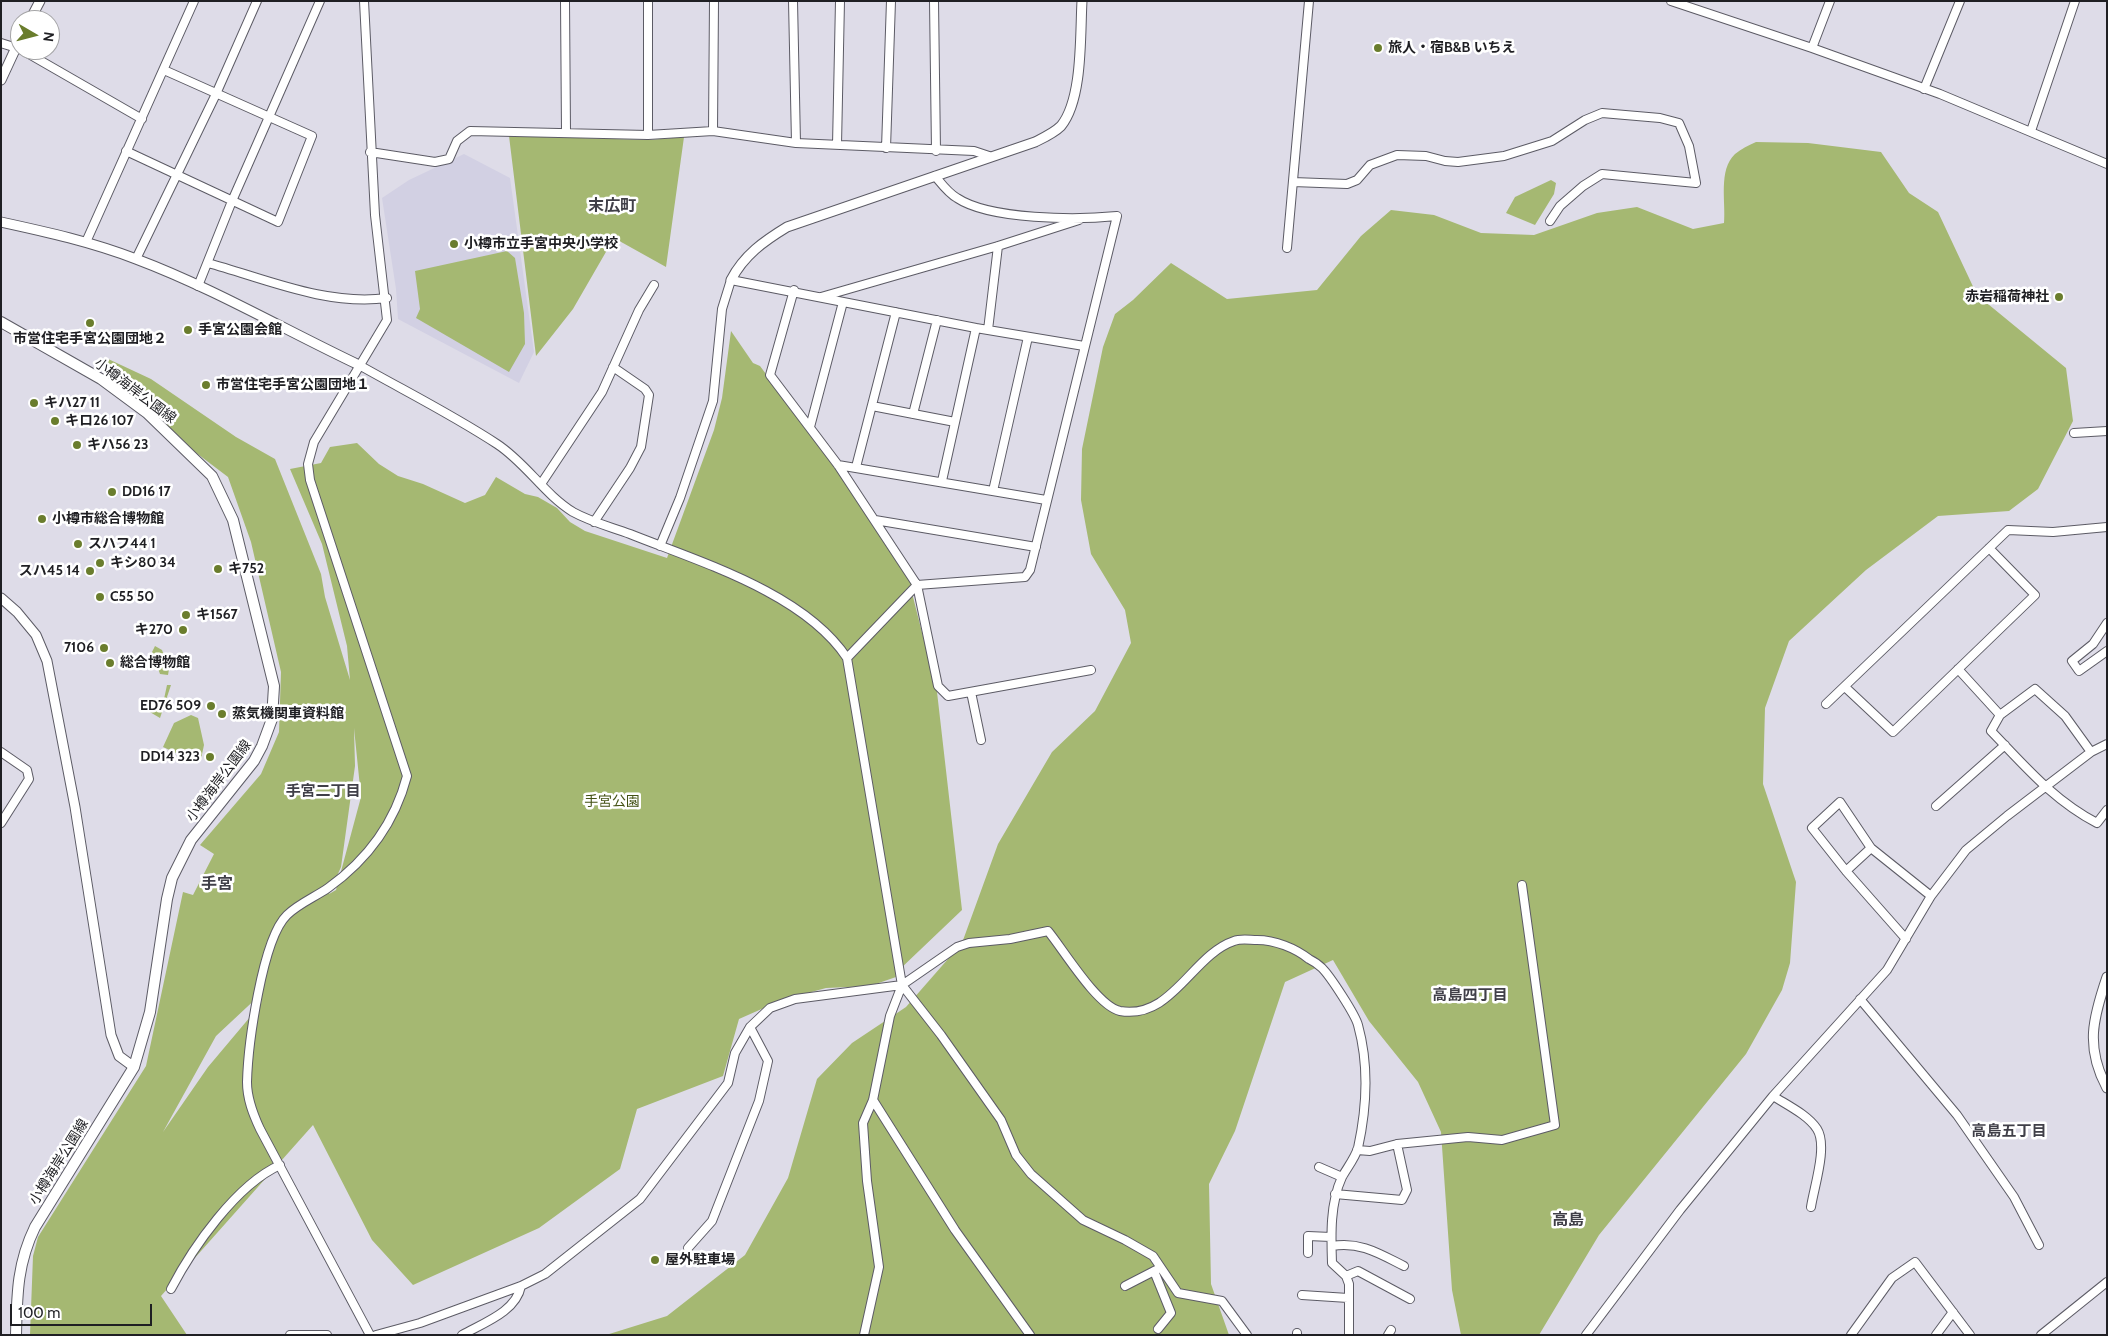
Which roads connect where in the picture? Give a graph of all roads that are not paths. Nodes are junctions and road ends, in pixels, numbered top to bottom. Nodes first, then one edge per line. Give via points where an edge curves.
1 (194, 1) edge
2 (257, 1) edge
3 (320, 1) edge
4 (364, 1) edge
5 (565, 1) edge
6 (648, 1) edge
7 (714, 1) edge
8 (793, 1) edge
9 (840, 1) edge
10 (891, 1) edge
11 (934, 1) edge
12 (1082, 1) edge
13 (1309, 1) edge
14 (1671, 1) edge
15 (1830, 1) edge
16 (1960, 1) edge
17 (2075, 1) edge
18 (1812, 48) junction
19 (12, 60) edge
20 (43, 60) edge
21 (164, 70) junction
22 (1, 80) edge
23 (1924, 88) junction
24 (216, 94) junction
25 (268, 118) junction
26 (142, 119) junction
27 (713, 131) junction
28 (2031, 131) junction
29 (566, 132) junction
30 (648, 135) junction
31 (796, 143) junction
32 (837, 145) junction
33 (886, 148) junction
34 (126, 151) junction
35 (936, 151) junction
36 (370, 152) junction
37 (989, 156) junction
38 (2107, 164) edge
39 (178, 173) junction
40 (934, 176) junction
41 (1293, 182) junction
42 (232, 201) junction
43 (1083, 219) junction
44 (1550, 221) dead end
45 (1, 222) edge
46 (86, 242) junction
47 (998, 246) junction
48 (1287, 248) dead end
49 (136, 259) junction
50 (208, 263) junction
51 (732, 280) junction
52 (198, 286) junction
53 (654, 286) dead end
54 (794, 290) junction
55 (387, 298) junction
56 (818, 298) junction
57 (843, 302) junction
58 (896, 312) junction
59 (937, 320) junction
60 (1, 322) edge
61 (976, 328) junction
62 (988, 330) junction
63 (1028, 337) junction
64 (1084, 346) junction
65 (359, 365) junction
66 (613, 367) junction
67 (872, 406) junction
68 (913, 414) junction
69 (956, 422) junction
70 (810, 426) junction
71 (2107, 431) edge
72 (2074, 433) dead end
73 (838, 465) junction
74 (856, 467) junction
75 (942, 482) junction
76 (541, 484) junction
77 (993, 491) junction
78 (1046, 500) junction
79 (874, 520) junction
80 (594, 522) junction
81 (2107, 526) edge
82 (660, 546) junction
83 (1036, 547) junction
84 (1989, 548) junction
85 (917, 585) junction
86 (1, 598) edge
87 (2107, 623) edge
88 (2107, 651) edge
89 (846, 658) junction
90 (1958, 669) junction
91 (1091, 670) dead end
92 (1845, 687) junction
93 (971, 692) junction
94 (1826, 704) dead end
95 (2000, 715) junction
96 (981, 740) dead end
97 (2107, 744) edge
98 (2005, 745) junction
99 (1, 752) edge
100 (2091, 752) junction
101 (2045, 787) junction
102 (1936, 806) dead end
103 (2107, 810) edge
104 (1, 823) edge
105 (1871, 848) junction
106 (1846, 871) junction
107 (1522, 885) dead end
108 (1931, 896) junction
109 (1906, 939) junction
110 (2107, 977) edge
111 (902, 985) junction
112 (1860, 999) junction
113 (750, 1027) junction
114 (134, 1067) junction
115 (2107, 1088) edge
116 (1773, 1096) junction
117 (873, 1100) junction
118 (1397, 1144) junction
119 (1358, 1150) junction
120 (280, 1165) junction
121 (1319, 1167) dead end
122 (1342, 1177) junction
123 (1335, 1194) junction
124 (1810, 1207) dead end
125 (1331, 1237) junction
126 (2039, 1245) dead end
127 (1332, 1246) junction
128 (688, 1248) dead end
129 (1308, 1253) dead end
130 (1404, 1266) dead end
131 (1162, 1267) junction
132 (1154, 1271) junction
133 (1346, 1276) junction
134 (2107, 1282) edge
135 (521, 1286) junction
136 (1125, 1286) dead end
137 (172, 1290) dead end
138 (1302, 1295) dead end
139 (1348, 1298) junction
140 (1410, 1298) dead end
141 (1953, 1312) junction
142 (1158, 1329) dead end
143 (1351, 1334) edge
144 (16, 1335) edge
145 (290, 1335) edge
146 (328, 1335) edge
147 (370, 1335) edge
148 (376, 1335) edge
149 (462, 1335) edge
150 (864, 1335) edge
151 (1030, 1335) edge
152 (1247, 1335) edge
153 (1586, 1335) edge
154 (1851, 1335) edge
155 (1936, 1335) edge
156 (1970, 1335) edge
157 (2041, 1335) edge

1 - 21 street
2 - 24 street
3 - 25 street
4 - 36 street
5 - 29 street
6 - 30 street
7 - 27 street
8 - 31 street
9 - 32 street
10 - 33 street
11 - 35 street
12 - 37 street via 1074,100 1061,125 1035,142
13 - 41 street
14 - 18 street
15 - 18 street
16 - 23 street
17 - 28 street
18 - 23 street
19 - 22 street
20 - 26 street
21 - 24 street
21 - 26 street
23 - 28 street
24 - 25 street
24 - 39 street
25 - 42 street
25 - 42 street via 312,136 278,222
26 - 34 street
27 - 30 street
27 - 31 street
28 - 38 street
29 - 30 street
29 - 36 street via 470,131 457,141 449,159 434,162
31 - 32 street
32 - 33 street
33 - 35 street
34 - 39 street
34 - 46 street
35 - 37 street via 974,151
36 - 55 street
37 - 40 street
39 - 42 street
39 - 49 street
40 - 43 street via 956,198 986,211
40 - 51 street via 787,227 763,242 741,263
41 - 44 street via 1347,184 1356,180 1370,165 1397,154 1458,162 1504,156 1552,141 1602,112 1660,118 1678,124 1689,146 1696,183 1602,174 1560,206
41 - 48 street
42 - 50 street
43 - 47 street
43 - 64 street via 1117,216
45 - 46 street
46 - 49 street
47 - 56 street
47 - 62 street
49 - 52 street
50 - 52 street
50 - 55 street via 334,298
51 - 54 street
51 - 82 street via 722,309 712,401 680,498
52 - 65 street
53 - 66 street via 639,310
54 - 56 street
54 - 70 street via 770,375
55 - 65 street via 388,320
56 - 57 street
57 - 58 street
57 - 70 street
58 - 59 street
58 - 67 street
59 - 61 street
59 - 68 street
60 - 114 main road, 小樽海岸公園線 via 101,379 147,413 212,476 233,520 274,686 272,719 262,746 254,761 192,840 172,878 150,1012
61 - 62 street
61 - 69 street
62 - 63 street
63 - 64 street
63 - 77 street
64 - 78 street
65 - 76 street via 499,445
65 - 120 street via 314,442 308,464 310,480 407,776 402,796 375,844 332,885 288,914 274,933 259,989 248,1082 250,1106
66 - 76 street via 602,392
66 - 80 street via 645,388 649,395 641,447
67 - 68 street
67 - 74 street
68 - 69 street
69 - 75 street
70 - 73 street
71 - 72 street
73 - 74 street
73 - 79 street
74 - 75 street
75 - 77 street
76 - 80 street via 553,499
77 - 78 street
78 - 83 street
79 - 83 street
79 - 85 street
80 - 82 street
81 - 84 street via 2053,532 2008,530
82 - 89 street via 713,566 802,612 825,630
83 - 85 street via 1025,577
84 - 90 street via 2035,595
84 - 92 street
85 - 89 street
85 - 93 street via 938,686 948,696
86 - 114 street via 36,634 48,661 111,1035 119,1056
87 - 88 street via 2093,644 2072,661 2079,671
89 - 111 street
90 - 92 street via 1893,732
90 - 95 street
91 - 93 street
92 - 94 street
93 - 96 street
95 - 98 street via 1991,731
95 - 100 street via 2035,689 2065,716
97 - 100 street
98 - 101 street
98 - 102 street
99 - 104 street via 27,770 30,780
100 - 101 street
101 - 103 street via 2072,810 2097,823
101 - 108 street via 1966,850
105 - 106 street
105 - 106 street via 1840,802 1812,828
105 - 108 street
106 - 109 street
107 - 118 street via 1555,1125 1502,1140 1468,1137
108 - 109 street
109 - 112 street via 1887,970
110 - 115 street via 2092,1035 2094,1056
111 - 113 street via 795,999 770,1008
111 - 117 street via 890,1016
111 - 119 street via 957,947 1048,931 1086,982 1109,1006 1136,1012 1178,989 1215,950 1236,940 1265,940 1284,946 1304,954 1321,967 1356,1019 1364,1048 1366,1080
111 - 131 street via 1001,1120 1016,1155 1031,1174 1083,1220 1146,1252
112 - 116 street
112 - 126 street via 1957,1115 2014,1197
113 - 128 street via 768,1060 759,1102 712,1221
113 - 135 street via 735,1052 728,1083 640,1199 545,1274
114 - 144 main road, 小樽海岸公園線 via 24,1248 19,1270
116 - 124 street via 1798,1111 1817,1129 1822,1148
116 - 153 street via 1680,1210
117 - 150 street via 863,1123 879,1267
117 - 151 street via 955,1230
118 - 119 street via 1370,1151
118 - 123 street via 1407,1190 1402,1200
119 - 122 street
120 - 137 street via 256,1179 234,1201 186,1263
120 - 147 street
121 - 122 street
122 - 123 street
123 - 125 street
125 - 127 street
125 - 129 street via 1308,1236
127 - 130 street via 1352,1244 1366,1247
127 - 133 street via 1332,1263
131 - 132 street
131 - 152 street via 1178,1293 1222,1301
132 - 136 street
132 - 142 street via 1171,1313
133 - 139 street
133 - 140 street via 1358,1270
134 - 157 street
135 - 148 street via 420,1323
135 - 149 street via 520,1295 513,1305
138 - 139 street
139 - 143 street
141 - 154 street via 1915,1262 1892,1278
141 - 155 street
141 - 156 street
145 - 146 street

